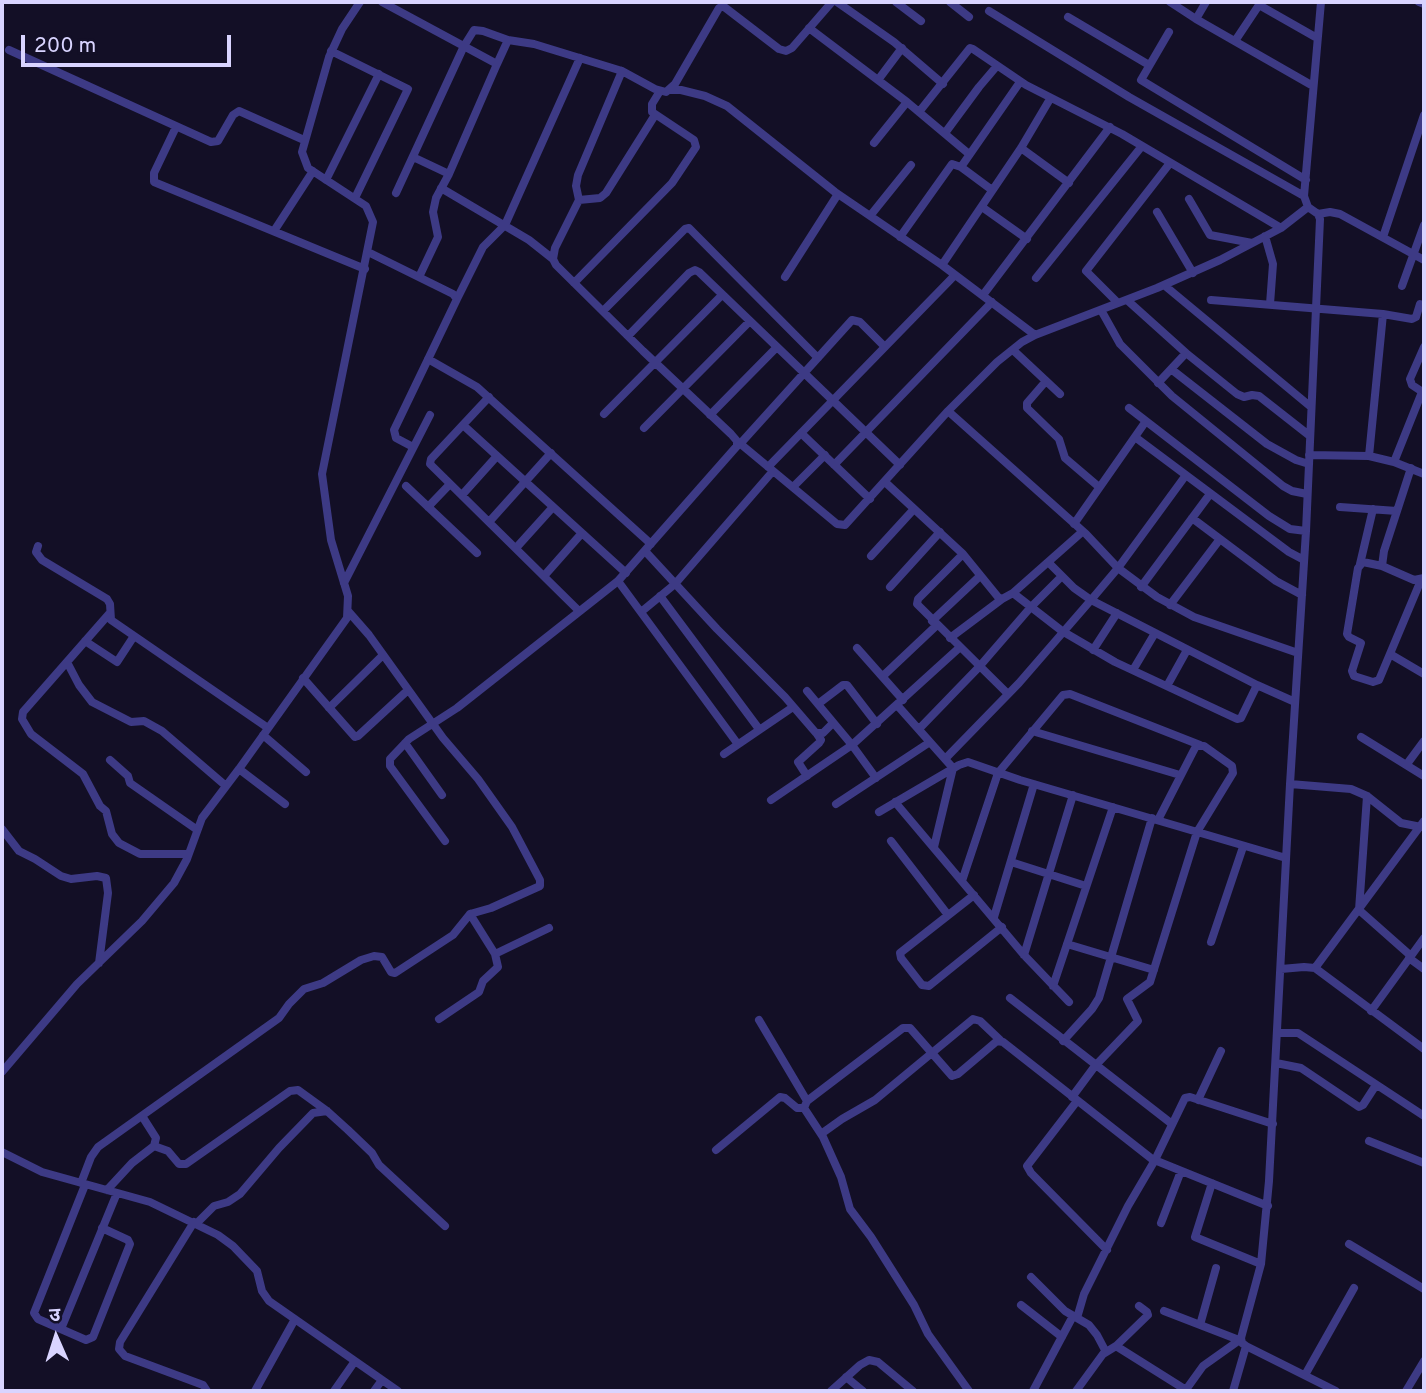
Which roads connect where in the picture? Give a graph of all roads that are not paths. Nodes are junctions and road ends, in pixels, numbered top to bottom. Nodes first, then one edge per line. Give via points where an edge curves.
1 (360, 2) edge
2 (382, 2) edge
3 (835, 2) edge
4 (896, 2) edge
5 (950, 2) edge
6 (1170, 2) edge
7 (1206, 2) edge
8 (1321, 2) edge
9 (1419, 2) edge
10 (1260, 3) edge
11 (1424, 4) edge
12 (989, 11) dead end
13 (969, 17) dead end
14 (1068, 17) dead end
15 (1196, 19) junction
16 (920, 20) dead end
17 (809, 28) junction
18 (1169, 32) dead end
19 (1317, 38) junction
20 (508, 40) junction
21 (1235, 41) junction
22 (464, 46) junction
23 (902, 48) junction
24 (9, 50) dead end
25 (331, 51) junction
26 (580, 58) junction
27 (497, 64) junction
28 (1149, 65) junction
29 (996, 67) junction
30 (622, 71) junction
31 (379, 74) junction
32 (878, 80) junction
33 (1020, 82) junction
34 (943, 84) junction
35 (1313, 86) junction
36 (664, 91) junction
37 (1050, 99) junction
38 (907, 102) junction
39 (919, 112) junction
40 (655, 115) junction
41 (1424, 115) edge
42 (176, 127) junction
43 (1110, 127) junction
44 (945, 133) junction
45 (304, 139) junction
46 (874, 143) dead end
47 (1142, 146) junction
48 (1021, 148) junction
49 (970, 154) junction
50 (413, 157) junction
51 (1170, 163) junction
52 (911, 164) dead end
53 (961, 167) junction
54 (313, 172) junction
55 (449, 174) junction
56 (326, 180) junction
57 (1306, 180) junction
58 (1069, 183) junction
59 (442, 188) junction
60 (992, 190) junction
61 (396, 193) dead end
62 (838, 194) junction
63 (1304, 196) junction
64 (355, 198) junction
65 (1189, 199) dead end
66 (579, 200) junction
67 (982, 207) junction
68 (1308, 207) junction
69 (1157, 212) dead end
70 (1318, 214) junction
71 (870, 216) junction
72 (505, 225) junction
73 (1424, 225) edge
74 (1281, 228) junction
75 (274, 232) junction
76 (1265, 236) junction
77 (900, 237) junction
78 (1383, 237) junction
79 (1027, 239) junction
80 (1252, 243) junction
81 (369, 252) junction
82 (1414, 255) junction
83 (553, 259) junction
84 (1424, 260) edge
85 (943, 265) junction
86 (365, 269) junction
87 (1193, 273) junction
88 (955, 275) junction
89 (419, 277) junction
90 (785, 277) dead end
91 (1036, 278) dead end
92 (574, 283) junction
93 (1164, 285) junction
94 (1402, 286) dead end
95 (1424, 294) edge
96 (722, 295) junction
97 (983, 295) junction
98 (457, 299) junction
99 (1211, 300) dead end
100 (992, 302) junction
101 (1123, 302) junction
102 (1270, 304) junction
103 (1422, 305) edge
104 (1316, 307) junction
105 (1101, 310) junction
106 (603, 311) junction
107 (1383, 314) junction
108 (750, 321) junction
109 (1035, 335) junction
110 (628, 336) junction
111 (777, 347) junction
112 (885, 347) junction
113 (1424, 347) edge
114 (1013, 350) junction
115 (1186, 354) junction
116 (818, 358) junction
117 (428, 359) junction
118 (656, 363) junction
119 (1171, 369) junction
120 (805, 374) junction
121 (1046, 382) junction
122 (1158, 383) junction
123 (682, 388) junction
124 (1423, 392) edge
125 (1060, 394) dead end
126 (489, 397) junction
127 (832, 400) junction
128 (1311, 407) junction
129 (1129, 408) dead end
130 (948, 411) junction
131 (604, 414) dead end
132 (430, 415) dead end
133 (710, 415) junction
134 (1146, 421) junction
135 (463, 425) junction
136 (645, 428) dead end
137 (801, 433) junction
138 (866, 433) junction
139 (1310, 436) junction
140 (1135, 437) junction
141 (739, 443) junction
142 (413, 447) junction
143 (551, 453) junction
144 (825, 455) junction
145 (497, 456) junction
146 (1369, 456) junction
147 (1309, 459) junction
148 (1394, 462) junction
149 (834, 465) junction
150 (900, 465) junction
151 (1411, 468) junction
152 (771, 469) junction
153 (1424, 474) edge
154 (1186, 475) junction
155 (525, 482) junction
156 (885, 482) junction
157 (450, 484) junction
158 (406, 486) dead end
159 (1099, 487) junction
160 (793, 488) junction
161 (1210, 494) junction
162 (1307, 494) junction
163 (462, 495) junction
164 (870, 499) junction
165 (428, 507) junction
166 (553, 507) junction
167 (1340, 507) dead end
168 (914, 509) junction
169 (1373, 509) junction
170 (1397, 511) junction
171 (1192, 518) junction
172 (489, 522) junction
173 (1074, 524) junction
174 (1306, 531) junction
175 (940, 532) junction
176 (1082, 532) junction
177 (582, 533) junction
178 (1220, 539) junction
179 (38, 546) dead end
180 (516, 548) junction
181 (648, 548) junction
182 (477, 554) dead end
183 (963, 554) junction
184 (872, 556) dead end
185 (1304, 560) junction
186 (1048, 562) junction
187 (1360, 564) junction
188 (1382, 566) junction
189 (1118, 568) junction
190 (626, 573) junction
191 (544, 576) junction
192 (980, 576) junction
193 (1061, 577) junction
194 (1423, 579) edge
195 (618, 580) junction
196 (344, 583) junction
197 (675, 584) junction
198 (890, 587) dead end
199 (1141, 587) junction
200 (1013, 593) junction
201 (1302, 595) junction
202 (660, 596) junction
203 (1002, 599) junction
204 (1091, 600) junction
205 (1170, 605) junction
206 (1030, 608) junction
207 (348, 611) junction
208 (579, 611) junction
209 (641, 611) junction
210 (1117, 613) junction
211 (109, 614) junction
212 (934, 623) junction
213 (1062, 631) junction
214 (1155, 633) junction
215 (134, 636) junction
216 (950, 638) junction
217 (85, 641) junction
218 (857, 648) dead end
219 (959, 648) junction
220 (1093, 650) junction
221 (1187, 650) junction
222 (1298, 653) junction
223 (1390, 654) junction
224 (383, 655) junction
225 (67, 662) junction
226 (979, 667) junction
227 (1133, 670) junction
228 (1424, 674) edge
229 (883, 676) junction
230 (303, 678) junction
231 (1257, 685) junction
232 (1167, 687) junction
233 (408, 690) junction
234 (807, 691) dead end
235 (1008, 694) junction
236 (900, 702) junction
237 (1295, 702) junction
238 (818, 704) junction
239 (793, 707) junction
240 (330, 708) junction
241 (833, 723) junction
242 (433, 724) junction
243 (877, 724) junction
244 (759, 729) junction
245 (919, 729) junction
246 (1032, 731) junction
247 (265, 732) junction
248 (817, 734) junction
249 (1361, 737) dead end
250 (1424, 741) edge
251 (930, 742) junction
252 (405, 743) junction
253 (737, 743) junction
254 (852, 745) junction
255 (1200, 745) junction
256 (724, 754) dead end
257 (945, 759) junction
258 (110, 760) dead end
259 (1406, 764) junction
260 (953, 768) junction
261 (239, 769) junction
262 (306, 772) dead end
263 (998, 773) junction
264 (1180, 775) junction
265 (807, 776) junction
266 (1424, 776) edge
267 (876, 778) junction
268 (1290, 783) junction
269 (1034, 784) junction
270 (226, 786) junction
271 (442, 795) dead end
272 (1073, 795) junction
273 (1367, 796) junction
274 (771, 800) dead end
275 (895, 802) junction
276 (285, 804) dead end
277 (836, 804) dead end
278 (1113, 807) junction
279 (879, 812) dead end
280 (1155, 819) junction
281 (1423, 825) edge
282 (2, 828) edge
283 (196, 829) junction
284 (1198, 832) junction
285 (445, 841) dead end
286 (891, 841) dead end
287 (934, 847) junction
288 (1243, 847) junction
289 (188, 854) junction
290 (1286, 858) junction
291 (1011, 862) junction
292 (1048, 874) junction
293 (962, 881) junction
294 (1086, 886) junction
295 (974, 895) junction
296 (1359, 910) junction
297 (470, 914) junction
298 (948, 915) junction
299 (994, 917) junction
300 (549, 928) dead end
301 (1002, 928) junction
302 (1424, 938) edge
303 (1211, 942) dead end
304 (1067, 944) junction
305 (495, 954) junction
306 (1024, 955) junction
307 (1111, 957) junction
308 (1410, 957) junction
309 (99, 963) junction
310 (1314, 968) junction
311 (1280, 969) junction
312 (1424, 969) edge
313 (1154, 970) junction
314 (1053, 986) junction
315 (1010, 998) dead end
316 (1069, 1002) dead end
317 (1371, 1011) junction
318 (439, 1019) dead end
319 (759, 1020) dead end
320 (1277, 1033) junction
321 (1000, 1040) junction
322 (1063, 1041) junction
323 (1424, 1049) edge
324 (1221, 1051) dead end
325 (932, 1054) junction
326 (1276, 1063) junction
327 (1095, 1066) junction
328 (2, 1072) edge
329 (1376, 1085) junction
330 (1075, 1099) junction
331 (1198, 1100) junction
332 (806, 1104) junction
333 (327, 1111) junction
334 (142, 1116) junction
335 (1424, 1116) edge
336 (1172, 1124) junction
337 (1273, 1124) junction
338 (821, 1135) junction
339 (1369, 1142) dead end
340 (155, 1146) junction
341 (716, 1150) dead end
342 (2, 1152) edge
343 (1155, 1160) junction
344 (1424, 1163) edge
345 (1181, 1171) junction
346 (1212, 1183) junction
347 (83, 1184) junction
348 (107, 1190) junction
349 (117, 1193) junction
350 (1268, 1206) junction
351 (195, 1223) junction
352 (1161, 1223) dead end
353 (445, 1226) dead end
354 (102, 1228) junction
355 (1349, 1244) dead end
356 (1107, 1250) junction
357 (1261, 1264) junction
358 (1216, 1269) dead end
359 (1031, 1277) dead end
360 (1354, 1288) dead end
361 (1424, 1289) edge
362 (1021, 1305) dead end
363 (1139, 1306) dead end
364 (1164, 1311) dead end
365 (1075, 1317) junction
366 (295, 1319) junction
367 (1200, 1325) junction
368 (61, 1329) junction
369 (1062, 1338) junction
370 (1242, 1341) junction
371 (1116, 1346) junction
372 (1105, 1352) junction
373 (1424, 1360) edge
374 (355, 1361) junction
375 (1305, 1375) junction
376 (846, 1377) junction
377 (382, 1380) junction
378 (207, 1391) edge
379 (255, 1391) edge
380 (334, 1391) edge
381 (374, 1391) edge
382 (398, 1391) edge
383 (831, 1391) edge
384 (863, 1391) edge
385 (913, 1391) edge
386 (969, 1391) edge
387 (1033, 1391) edge
388 (1076, 1391) edge
389 (1186, 1391) edge
390 (1233, 1391) edge
391 (1336, 1391) edge
392 (1406, 1391) edge

1 - 25 street
2 - 22 street
3 - 17 street
3 - 23 street
4 - 16 street
5 - 13 street
6 - 15 street
7 - 15 street
8 - 19 street
9 - 11 street
10 - 19 street
10 - 21 street
12 - 63 street
14 - 28 street
15 - 21 street
17 - 32 street
17 - 36 street via 790,50 783,51 721,7 675,84
18 - 28 street
19 - 35 street
20 - 22 street via 474,30
20 - 26 street
20 - 27 street
21 - 35 street
22 - 27 street
22 - 50 street
23 - 32 street
23 - 34 street
24 - 42 street
25 - 31 street
25 - 45 street
26 - 30 street
26 - 72 street
27 - 55 street
28 - 57 street via 1142,81
29 - 33 street
29 - 34 street via 970,48
29 - 44 street
30 - 36 street
30 - 66 street via 578,175
31 - 56 street
31 - 64 street via 406,87 408,93
32 - 38 street
33 - 37 street
33 - 49 street
34 - 39 street
35 - 57 street
36 - 40 street via 651,108
36 - 62 street via 681,90 718,101
37 - 43 street
37 - 48 street
38 - 39 street
38 - 46 street
39 - 44 street
40 - 66 street via 607,193
40 - 92 street via 694,140 696,147 672,183
41 - 78 street
42 - 45 street via 215,143 239,111
42 - 75 street via 154,181
43 - 47 street
43 - 58 street
44 - 49 street
45 - 54 street via 304,162
47 - 51 street
47 - 91 street
48 - 58 street
48 - 60 street
49 - 53 street
50 - 55 street
50 - 61 street
51 - 74 street
51 - 101 street via 1086,271
52 - 71 street
53 - 60 street
53 - 77 street via 951,165
54 - 56 street
54 - 75 street
55 - 59 street
56 - 64 street
57 - 63 street
58 - 79 street
59 - 72 street
59 - 89 street via 433,212 437,242
60 - 67 street
62 - 71 street
62 - 90 street
63 - 68 street
64 - 81 street via 371,214
65 - 80 street via 1210,235
66 - 83 street
67 - 79 street
67 - 85 street
68 - 70 street
68 - 74 street
69 - 87 street
70 - 78 street via 1340,214
70 - 104 street
71 - 77 street
72 - 83 street
72 - 98 street via 483,247
73 - 82 street
74 - 76 street
75 - 86 street
76 - 80 street
76 - 102 street via 1273,264
77 - 85 street
78 - 82 street
79 - 97 street
80 - 87 street
81 - 86 street
81 - 89 street
82 - 84 street
82 - 94 street
83 - 92 street
85 - 88 street
86 - 196 street via 322,474 331,540
87 - 93 street
88 - 97 street
88 - 112 street
89 - 98 street
92 - 106 street
93 - 101 street
93 - 128 street
95 - 103 street
96 - 108 street
96 - 110 street via 699,272 691,271
96 - 118 street
97 - 100 street
98 - 117 street
99 - 102 street
100 - 109 street
100 - 138 street
101 - 105 street
101 - 115 street
102 - 104 street
103 - 107 street via 1412,319
104 - 107 street
104 - 128 street
105 - 109 street
105 - 122 street via 1115,339
106 - 110 street
106 - 116 street via 690,228
107 - 146 street
108 - 111 street
108 - 123 street
109 - 114 street
110 - 118 street
111 - 120 street
111 - 133 street
112 - 116 street via 854,319
112 - 127 street
113 - 124 street via 1410,379
114 - 121 street
114 - 130 street
115 - 119 street
115 - 139 street via 1240,396 1259,396
116 - 120 street
117 - 126 street
117 - 142 street via 394,430 396,438
118 - 123 street
118 - 131 street
119 - 122 street
119 - 147 street via 1267,444 1296,460
120 - 127 street
120 - 141 street
121 - 125 street
121 - 159 street via 1027,408 1059,439 1065,458
122 - 162 street via 1283,486
123 - 133 street
123 - 136 street
124 - 148 street
126 - 135 street
126 - 143 street
127 - 137 street
127 - 138 street
128 - 139 street
129 - 134 street
130 - 150 street
130 - 173 street
132 - 142 street
133 - 141 street
134 - 140 street
134 - 174 street via 1276,521
135 - 145 street
135 - 157 street via 430,461
137 - 144 street
137 - 152 street
138 - 149 street
138 - 150 street
139 - 147 street
140 - 154 street
140 - 159 street
141 - 152 street
141 - 181 street
142 - 196 street
143 - 155 street
143 - 181 street
144 - 149 street
144 - 160 street
145 - 155 street
145 - 163 street
146 - 147 street
146 - 148 street
147 - 162 street
148 - 151 street
149 - 164 street
150 - 156 street
151 - 153 street
151 - 170 street
152 - 160 street
152 - 197 street
154 - 161 street
154 - 189 street
155 - 166 street
155 - 172 street
156 - 164 street
156 - 168 street
157 - 163 street
157 - 165 street
158 - 165 street
159 - 173 street
160 - 164 street via 841,526
161 - 171 street
161 - 185 street
162 - 174 street
163 - 172 street
165 - 182 street
166 - 177 street
166 - 180 street
167 - 169 street
168 - 175 street
168 - 184 street
169 - 170 street
169 - 187 street
170 - 188 street
171 - 178 street
171 - 199 street
172 - 180 street
173 - 176 street
174 - 185 street
175 - 183 street
175 - 198 street
176 - 186 street
176 - 189 street
177 - 190 street
177 - 191 street
178 - 201 street
178 - 205 street
179 - 211 street via 36,552 42,560 107,599
180 - 191 street
181 - 190 street
181 - 197 street
183 - 192 street
183 - 212 street via 917,601
185 - 201 street
186 - 193 street
186 - 200 street
187 - 188 street
187 - 223 street via 1348,630 1349,637 1361,643 1352,674 1378,682
188 - 194 street
189 - 199 street
189 - 204 street
190 - 195 street
191 - 208 street
192 - 203 street
192 - 212 street
193 - 204 street
193 - 206 street
194 - 223 street
195 - 208 street
195 - 209 street
196 - 207 street
197 - 202 street
197 - 239 street
199 - 205 street
200 - 203 street
200 - 206 street
201 - 222 street
202 - 209 street
202 - 244 street
203 - 216 street
204 - 210 street
204 - 213 street
205 - 222 street
206 - 213 street
206 - 226 street
207 - 224 street
207 - 230 street via 345,623
208 - 242 street
209 - 253 street
210 - 214 street
210 - 220 street
211 - 215 street
211 - 217 street
212 - 216 street
212 - 229 street
213 - 220 street
213 - 235 street
214 - 221 street
214 - 227 street
215 - 217 street via 117,662
215 - 247 street
216 - 219 street
217 - 225 street
218 - 229 street
219 - 226 street
219 - 236 street
220 - 227 street
221 - 231 street
221 - 232 street
222 - 237 street
223 - 228 street
224 - 233 street
224 - 240 street
225 - 270 street via 85,695 96,705 162,732
225 - 289 street via 23,712 23,723 83,774 119,843 140,854
226 - 235 street
226 - 245 street
227 - 232 street
229 - 236 street
230 - 240 street
230 - 247 street
231 - 232 street via 1241,719
231 - 237 street
233 - 240 street via 357,737
233 - 242 street
234 - 238 street
235 - 257 street
236 - 243 street
236 - 245 street
237 - 268 street
238 - 241 street
238 - 243 street via 847,685
239 - 244 street
239 - 248 street
241 - 248 street
241 - 254 street
242 - 252 street
242 - 297 street via 512,827 540,880 534,891
243 - 254 street
244 - 253 street
245 - 251 street
246 - 255 street via 1066,694
246 - 263 street
246 - 264 street
247 - 261 street
247 - 262 street
248 - 265 street via 820,743 798,762
249 - 259 street
250 - 259 street
251 - 257 street
251 - 267 street
252 - 271 street
252 - 285 street via 390,759 390,766
253 - 256 street
254 - 265 street
254 - 267 street
255 - 264 street
255 - 284 street via 1233,769
257 - 260 street
258 - 283 street via 130,783
259 - 266 street
260 - 263 street via 968,762
260 - 275 street
260 - 287 street
261 - 270 street
261 - 276 street
263 - 269 street
263 - 293 street
264 - 280 street
265 - 274 street
267 - 277 street
268 - 273 street via 1340,786
268 - 290 street
269 - 272 street
269 - 291 street
270 - 283 street
272 - 278 street
272 - 292 street
273 - 281 street via 1402,823
273 - 296 street
275 - 279 street
275 - 287 street
278 - 280 street
278 - 294 street
280 - 284 street
280 - 307 street
281 - 296 street
282 - 309 street via 17,849 61,876 106,878
283 - 289 street
284 - 288 street
284 - 313 street
286 - 298 street
287 - 293 street
288 - 290 street
288 - 303 street
289 - 309 street via 165,896
290 - 311 street
291 - 292 street
291 - 299 street
292 - 294 street
292 - 306 street
293 - 295 street
294 - 304 street
295 - 298 street
295 - 299 street
296 - 308 street
296 - 310 street
297 - 305 street
297 - 334 street via 453,935 395,973 382,957 374,956 304,989 279,1018
298 - 301 street via 900,953 923,987
299 - 301 street
300 - 305 street
301 - 306 street
302 - 308 street
304 - 307 street
304 - 314 street
305 - 318 street via 498,967 481,983 479,992
306 - 314 street
307 - 313 street
307 - 322 street via 1097,1003
308 - 312 street
308 - 317 street
309 - 328 street
310 - 311 street
310 - 317 street
311 - 320 street
313 - 327 street via 1148,985 1127,999 1138,1021
314 - 316 street
315 - 322 street
317 - 323 street
319 - 332 street
320 - 326 street
320 - 329 street via 1298,1033
321 - 325 street via 973,1019
321 - 325 street via 954,1076
321 - 330 street
322 - 327 street
324 - 331 street
325 - 332 street via 906,1026
325 - 338 street via 875,1100
326 - 329 street via 1301,1068 1359,1107
326 - 337 street
327 - 330 street
327 - 336 street
329 - 335 street
330 - 343 street
330 - 356 street via 1027,1166
331 - 336 street via 1185,1098
331 - 337 street
332 - 338 street
332 - 341 street via 797,1108 780,1097
333 - 340 street via 292,1090 186,1164 179,1164 168,1151
333 - 351 street via 313,1112 240,1194 212,1207
333 - 353 street
334 - 340 street via 156,1138
334 - 347 street via 95,1150
336 - 343 street
337 - 350 street
338 - 386 street via 850,1209
339 - 344 street
340 - 348 street
342 - 347 street via 42,1172
343 - 345 street
343 - 356 street
345 - 346 street
345 - 352 street
346 - 350 street
346 - 357 street via 1195,1237
347 - 348 street
347 - 368 street via 34,1308 36,1317
348 - 349 street
349 - 351 street
349 - 354 street
350 - 357 street
351 - 366 street via 233,1246 257,1270 265,1297
351 - 378 street via 119,1349 125,1356 203,1385
354 - 368 street
354 - 368 street via 130,1242 93,1338 86,1340
355 - 361 street
356 - 365 street
357 - 370 street
358 - 367 street
359 - 365 street
360 - 375 street
362 - 369 street
363 - 371 street via 1148,1315
364 - 367 street
365 - 369 street
365 - 372 street via 1094,1330
366 - 374 street
366 - 379 street
367 - 370 street
369 - 387 street
370 - 375 street
370 - 389 street via 1203,1366
370 - 390 street
371 - 372 street
371 - 389 street
372 - 388 street
373 - 392 street
374 - 377 street
374 - 380 street
375 - 391 street
376 - 383 street
376 - 384 street
376 - 385 street via 865,1361 874,1360
377 - 381 street
377 - 382 street

